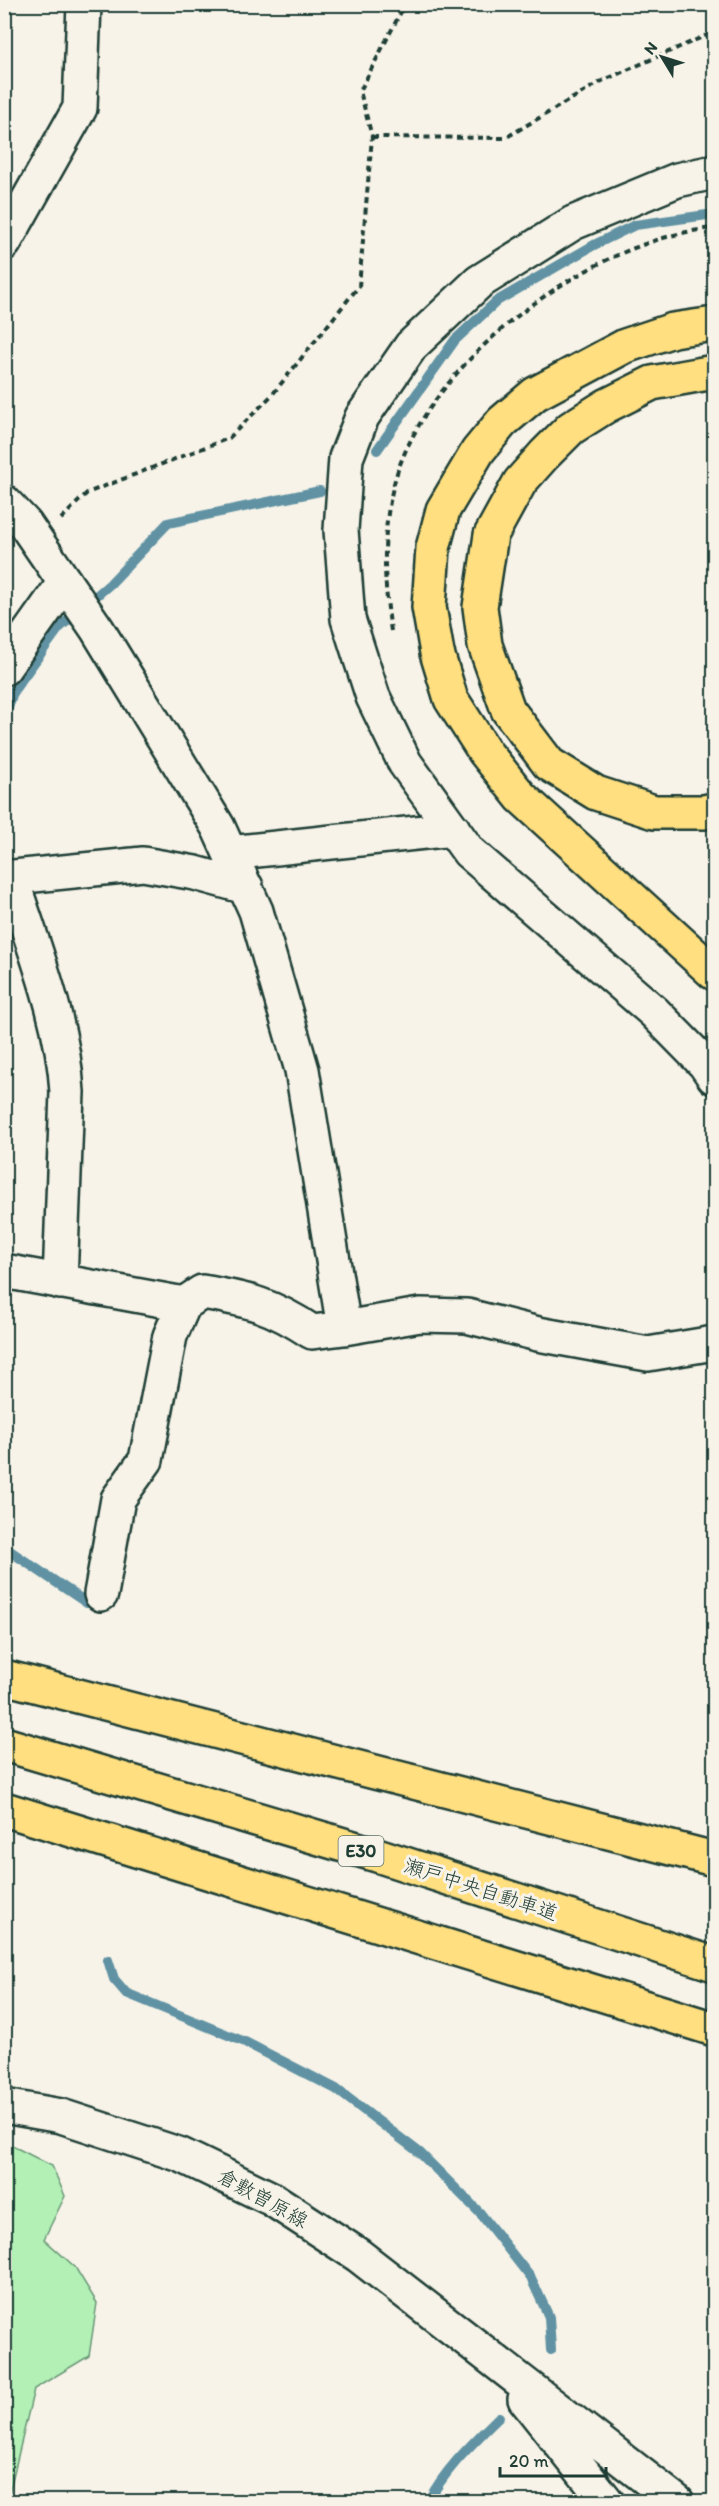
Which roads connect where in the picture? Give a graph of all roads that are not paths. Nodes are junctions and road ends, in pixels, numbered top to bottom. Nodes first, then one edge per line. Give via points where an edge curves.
1 (84, 4) edge
2 (714, 172) edge
3 (4, 243) edge
4 (714, 324) edge
5 (714, 372) edge
6 (4, 502) edge
7 (67, 585) junction
8 (4, 668) edge
9 (714, 810) edge
10 (453, 829) junction
11 (230, 853) junction
12 (8, 878) edge
13 (246, 887) junction
14 (714, 973) edge
15 (714, 1077) edge
16 (4, 1271) edge
17 (60, 1282) junction
18 (184, 1304) junction
19 (344, 1328) junction
20 (714, 1343) edge
21 (100, 1594) dead end
22 (4, 1677) edge
23 (4, 1744) edge
24 (4, 1809) edge
25 (714, 1859) edge
26 (714, 1964) edge
27 (714, 2029) edge
28 (4, 2106) edge
29 (490, 2356) junction
30 (607, 2502) edge
31 (677, 2502) edge

1 - 3 street via 80,108
2 - 10 street via 677,180 573,223 479,282 411,346 362,417 346,458 342,501 340,530 348,619 373,697 405,763
4 - 14 highway via 673,330 625,346 535,394 502,422 478,451 443,510 434,548 429,607 451,699 485,752 521,797
5 - 9 highway via 652,383 571,428 544,455 520,482 491,535 480,607 485,645 508,710 549,764 596,793 654,812
6 - 7 street via 25,524
7 - 8 street
7 - 11 street via 97,628
10 - 11 street
10 - 15 street via 470,852 654,1012
11 - 13 street
12 - 13 street via 143,864
12 - 17 street via 44,981 65,1062
13 - 19 street via 302,1070
16 - 17 street
17 - 18 street
18 - 19 street via 202,1292 248,1300 283,1313 312,1332
18 - 21 street via 170,1336 146,1460 118,1499
19 - 20 street via 420,1315 467,1316 538,1334 648,1354
22 - 25 highway
23 - 26 highway, 瀬戸中央自動車道 / E30 via 377,1856
24 - 27 highway
28 - 29 street, 倉敷曽原線 via 61,2116 181,2155 272,2199 358,2255
29 - 30 street, 倉敷曽原線
29 - 31 street, 倉敷曽原線

